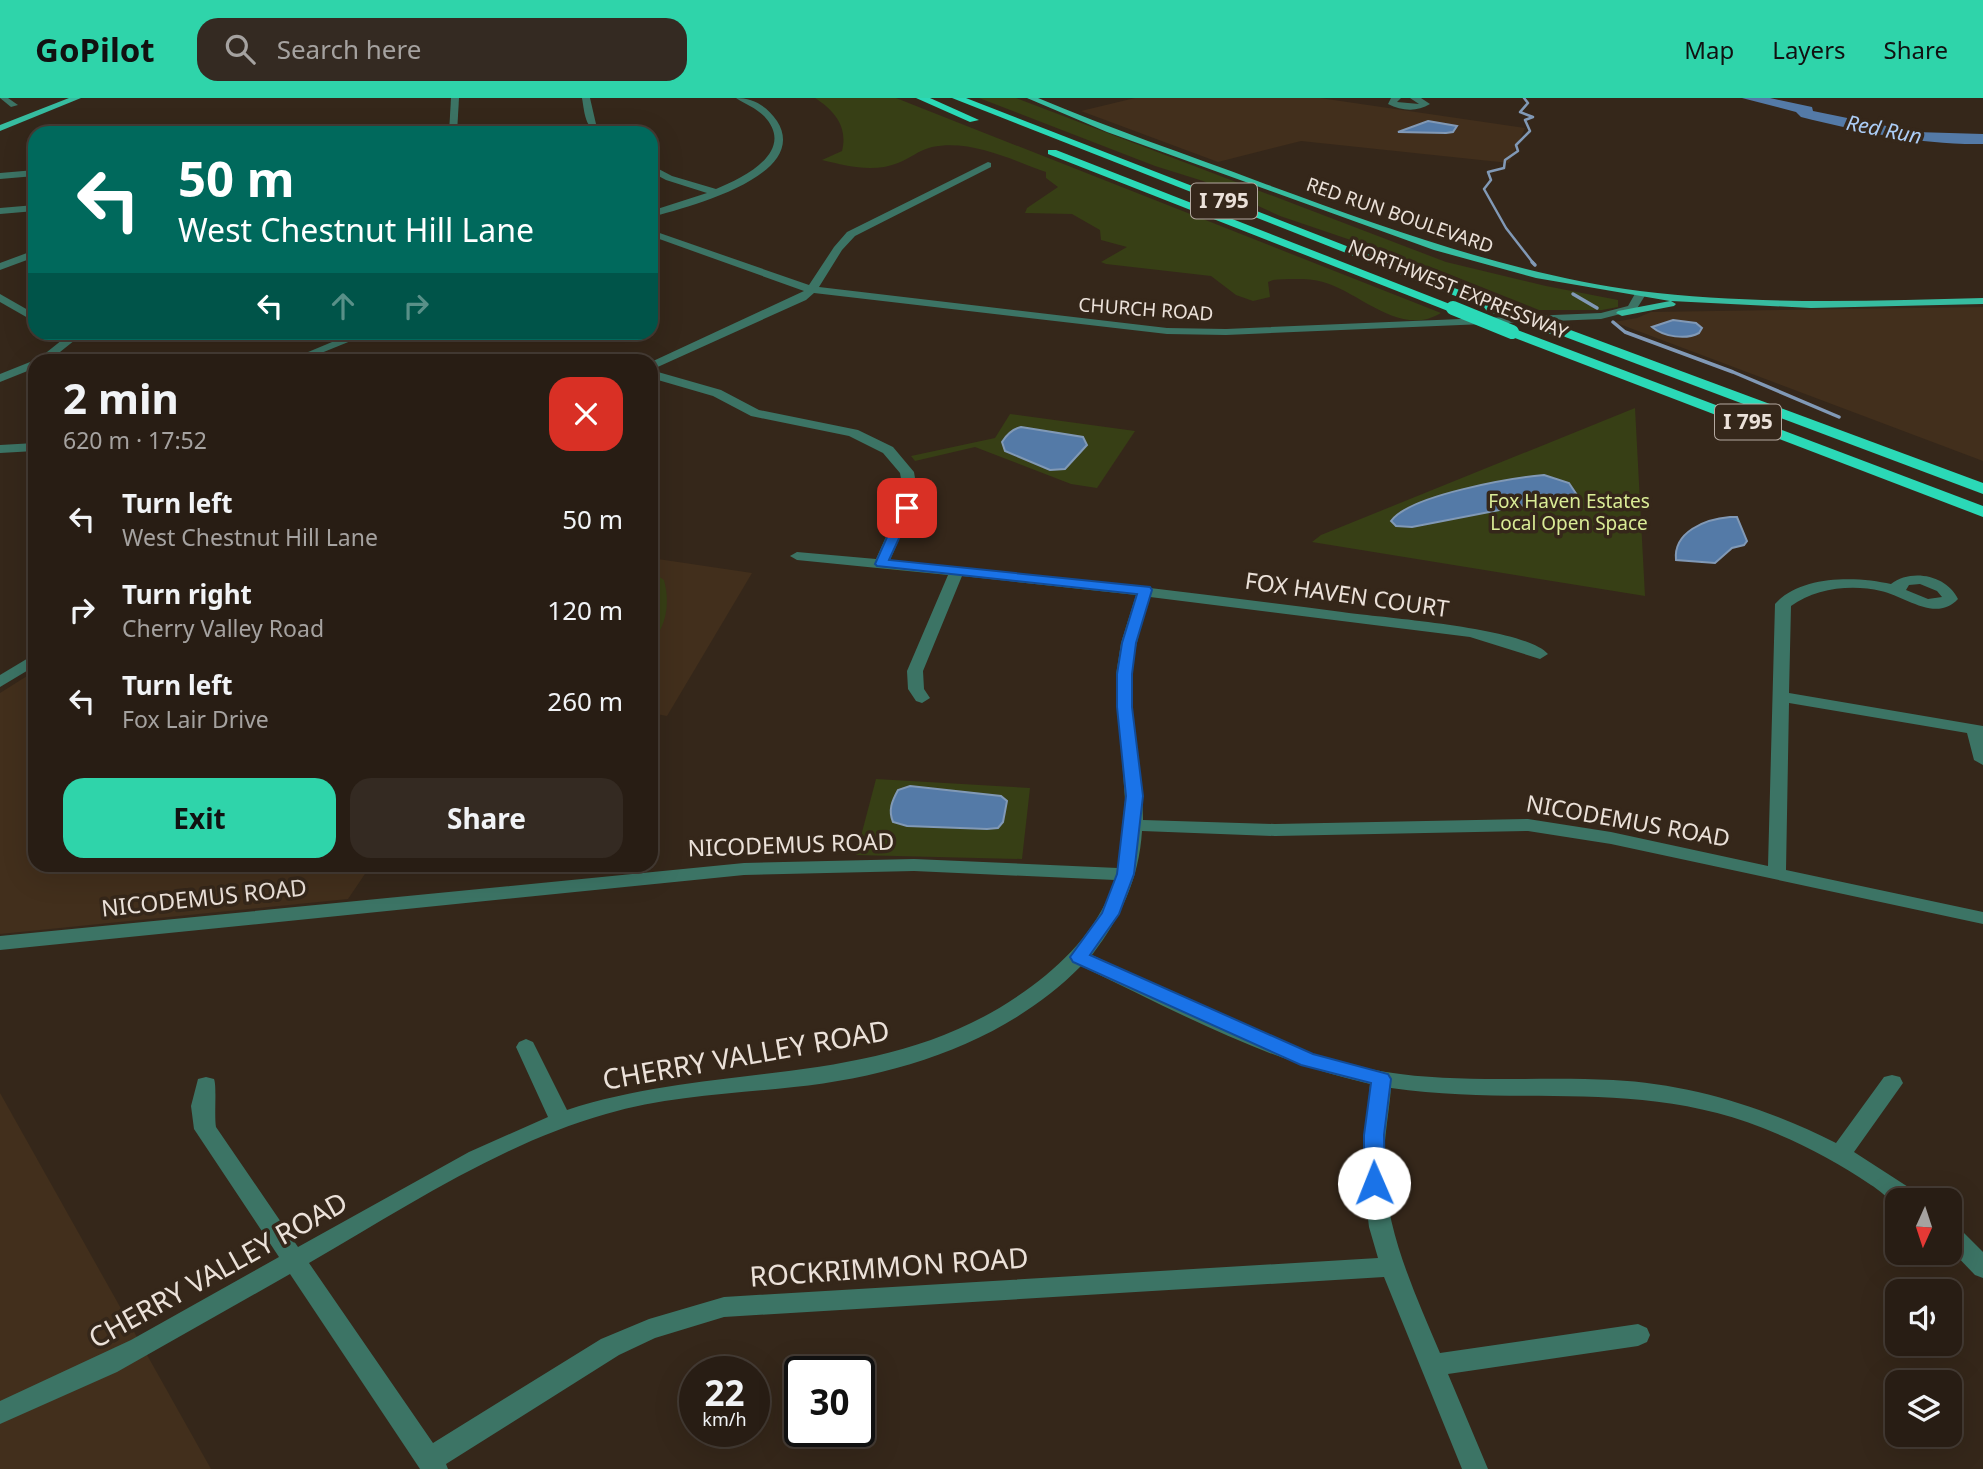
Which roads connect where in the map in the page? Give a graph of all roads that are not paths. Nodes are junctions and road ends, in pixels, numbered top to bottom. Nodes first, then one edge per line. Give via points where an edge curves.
1 (2, 98) edge
2 (62, 98) edge
3 (77, 98) edge
4 (455, 98) edge
5 (586, 98) edge
6 (740, 98) edge
7 (921, 98) edge
8 (957, 98) edge
9 (1031, 98) edge
10 (1397, 98) edge
11 (1414, 98) edge
12 (14, 105) dead end
13 (0, 126) edge
14 (453, 126) edge
15 (593, 126) edge
16 (990, 127) dead end
17 (1036, 145) dead end
18 (988, 165) dead end
19 (658, 172) edge
20 (28, 174) edge
21 (0, 176) edge
22 (715, 192) junction
23 (28, 209) edge
24 (0, 211) edge
25 (658, 212) edge
26 (658, 235) edge
27 (28, 256) edge
28 (0, 267) edge
29 (813, 290) junction
30 (1640, 294) junction
31 (0, 297) edge
32 (1707, 301) junction
33 (1983, 301) edge
34 (1622, 313) junction
35 (28, 315) edge
36 (69, 340) edge
37 (348, 340) edge
38 (51, 354) edge
39 (311, 354) edge
40 (658, 363) edge
41 (28, 367) edge
42 (658, 376) edge
43 (0, 378) edge
44 (28, 448) edge
45 (1, 450) edge
46 (1983, 489) edge
47 (1983, 512) edge
48 (797, 556) dead end
49 (881, 564) junction
50 (957, 570) junction
51 (1145, 590) junction
52 (1899, 591) dead end
53 (1540, 654) dead end
54 (28, 663) edge
55 (0, 681) edge
56 (1782, 697) junction
57 (922, 698) dead end
58 (1978, 731) edge
59 (1983, 760) edge
60 (1133, 825) junction
61 (1125, 874) junction
62 (1777, 874) junction
63 (1983, 918) edge
64 (0, 943) edge
65 (1079, 957) junction
66 (526, 1047) dead end
67 (1381, 1079) junction
68 (1892, 1083) dead end
69 (206, 1085) dead end
70 (561, 1121) junction
71 (1840, 1154) junction
72 (1892, 1188) edge
73 (1962, 1246) edge
74 (294, 1260) junction
75 (1392, 1267) junction
76 (1983, 1268) edge
77 (1638, 1335) dead end
78 (1433, 1365) junction
79 (0, 1413) edge
80 (432, 1465) edge
81 (1475, 1469) edge

1 - 12 street
2 - 13 main road
3 - 13 main road
4 - 14 street
5 - 15 street
6 - 22 street via 771,118 779,150 770,164 754,175
7 - 16 highway
8 - 46 highway, NORTHWEST EXPRESSWAY / I 795, bridge
9 - 30 main road, RED RUN BOULEVARD via 1440,251 1539,277
10 - 11 street via 1391,102 1399,106 1426,104
17 - 47 highway, NORTHWEST EXPRESSWAY / I 795, bridge
18 - 29 street via 851,234
19 - 22 street
20 - 21 street
22 - 25 street
23 - 24 street
26 - 29 street, CHURCH ROAD
27 - 28 street
29 - 34 street, CHURCH ROAD via 1186,332
29 - 40 street
30 - 32 main road, RED RUN BOULEVARD
30 - 34 street via 1634,306
31 - 35 street
32 - 33 main road, RED RUN BOULEVARD via 1817,305
32 - 34 main road
36 - 38 street
37 - 39 street
41 - 43 street
42 - 49 street via 718,393 764,416 853,433 888,450 907,472 911,496
44 - 45 street
48 - 49 street, FOX HAVEN COURT
49 - 50 street, FOX HAVEN COURT
50 - 51 street, FOX HAVEN COURT
50 - 57 street via 915,671 916,689
51 - 53 street, FOX HAVEN COURT via 1490,638
51 - 60 street, CHERRY VALLEY ROAD via 1125,674 1135,796
52 - 56 street via 1833,585 1791,596 1780,617
54 - 55 street
56 - 58 street
56 - 62 street
58 - 59 street
60 - 61 street, CHERRY VALLEY ROAD
60 - 62 street, NICODEMUS ROAD via 1275,830 1528,825
61 - 64 street, NICODEMUS ROAD via 914,865 744,869
61 - 65 street, CHERRY VALLEY ROAD via 1110,914
62 - 63 street, NICODEMUS ROAD
65 - 67 street via 1308,1060
65 - 70 street, CHERRY VALLEY ROAD via 1005,1013 920,1052 822,1076 649,1096
66 - 70 street
67 - 71 street via 1468,1088 1615,1088 1664,1093 1748,1114
67 - 75 street via 1373,1168
68 - 71 street
69 - 74 street via 202,1105 205,1129
70 - 74 street, CHERRY VALLEY ROAD via 464,1165
71 - 72 street
73 - 76 street
74 - 79 street, CHERRY VALLEY ROAD via 105,1366
74 - 80 street
75 - 78 street
75 - 80 street, ROCKRIMMON ROAD via 724,1307 649,1329 610,1347
77 - 78 street
78 - 81 street

